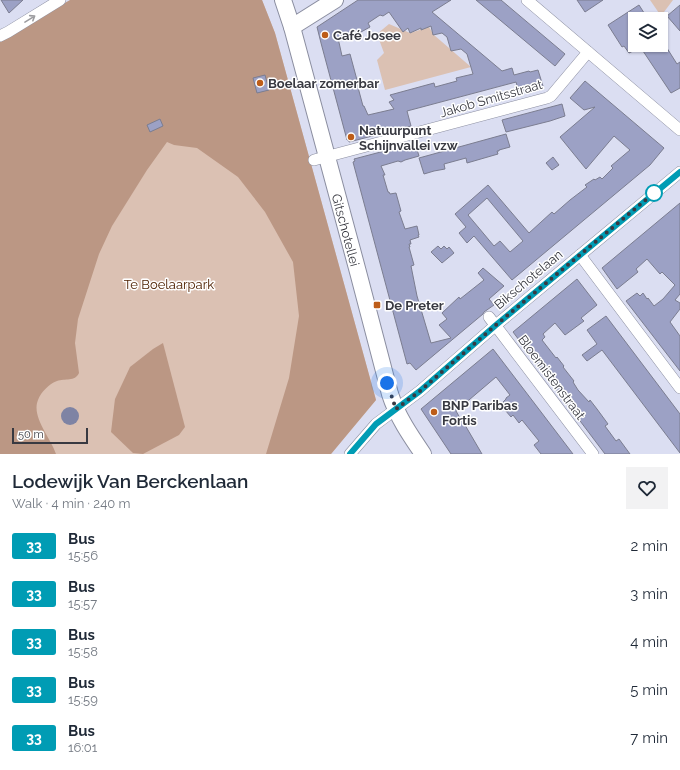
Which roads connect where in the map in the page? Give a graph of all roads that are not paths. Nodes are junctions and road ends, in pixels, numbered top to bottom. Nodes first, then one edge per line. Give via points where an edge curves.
1 (60, 0) edge
2 (283, 0) edge
3 (335, 0) edge
4 (527, 0) edge
5 (292, 27) junction
6 (0, 36) edge
7 (588, 52) junction
8 (680, 130) edge
9 (320, 158) junction
10 (680, 172) edge
11 (580, 255) junction
12 (492, 321) junction
13 (680, 388) edge
14 (396, 409) junction
15 (350, 454) edge
16 (423, 454) edge
17 (593, 454) edge

6 -> 1 street
2 - 5 street, Gitschotellei
3 - 5 street
4 - 7 street
5 - 9 street, Gitschotellei
7 - 8 street
7 - 9 street, Jakob Smitsstraat via 547,98
9 - 14 street, Gitschotellei via 358,272
10 - 11 street, Bikschotelaan
11 - 12 street, Bikschotelaan
11 - 13 street
12 - 14 street, Bikschotelaan via 420,391
12 - 17 street, Bloemistenstraat
14 - 15 street, Bikschotelaan via 376,424
14 - 16 street, Gitschotellei via 405,428

